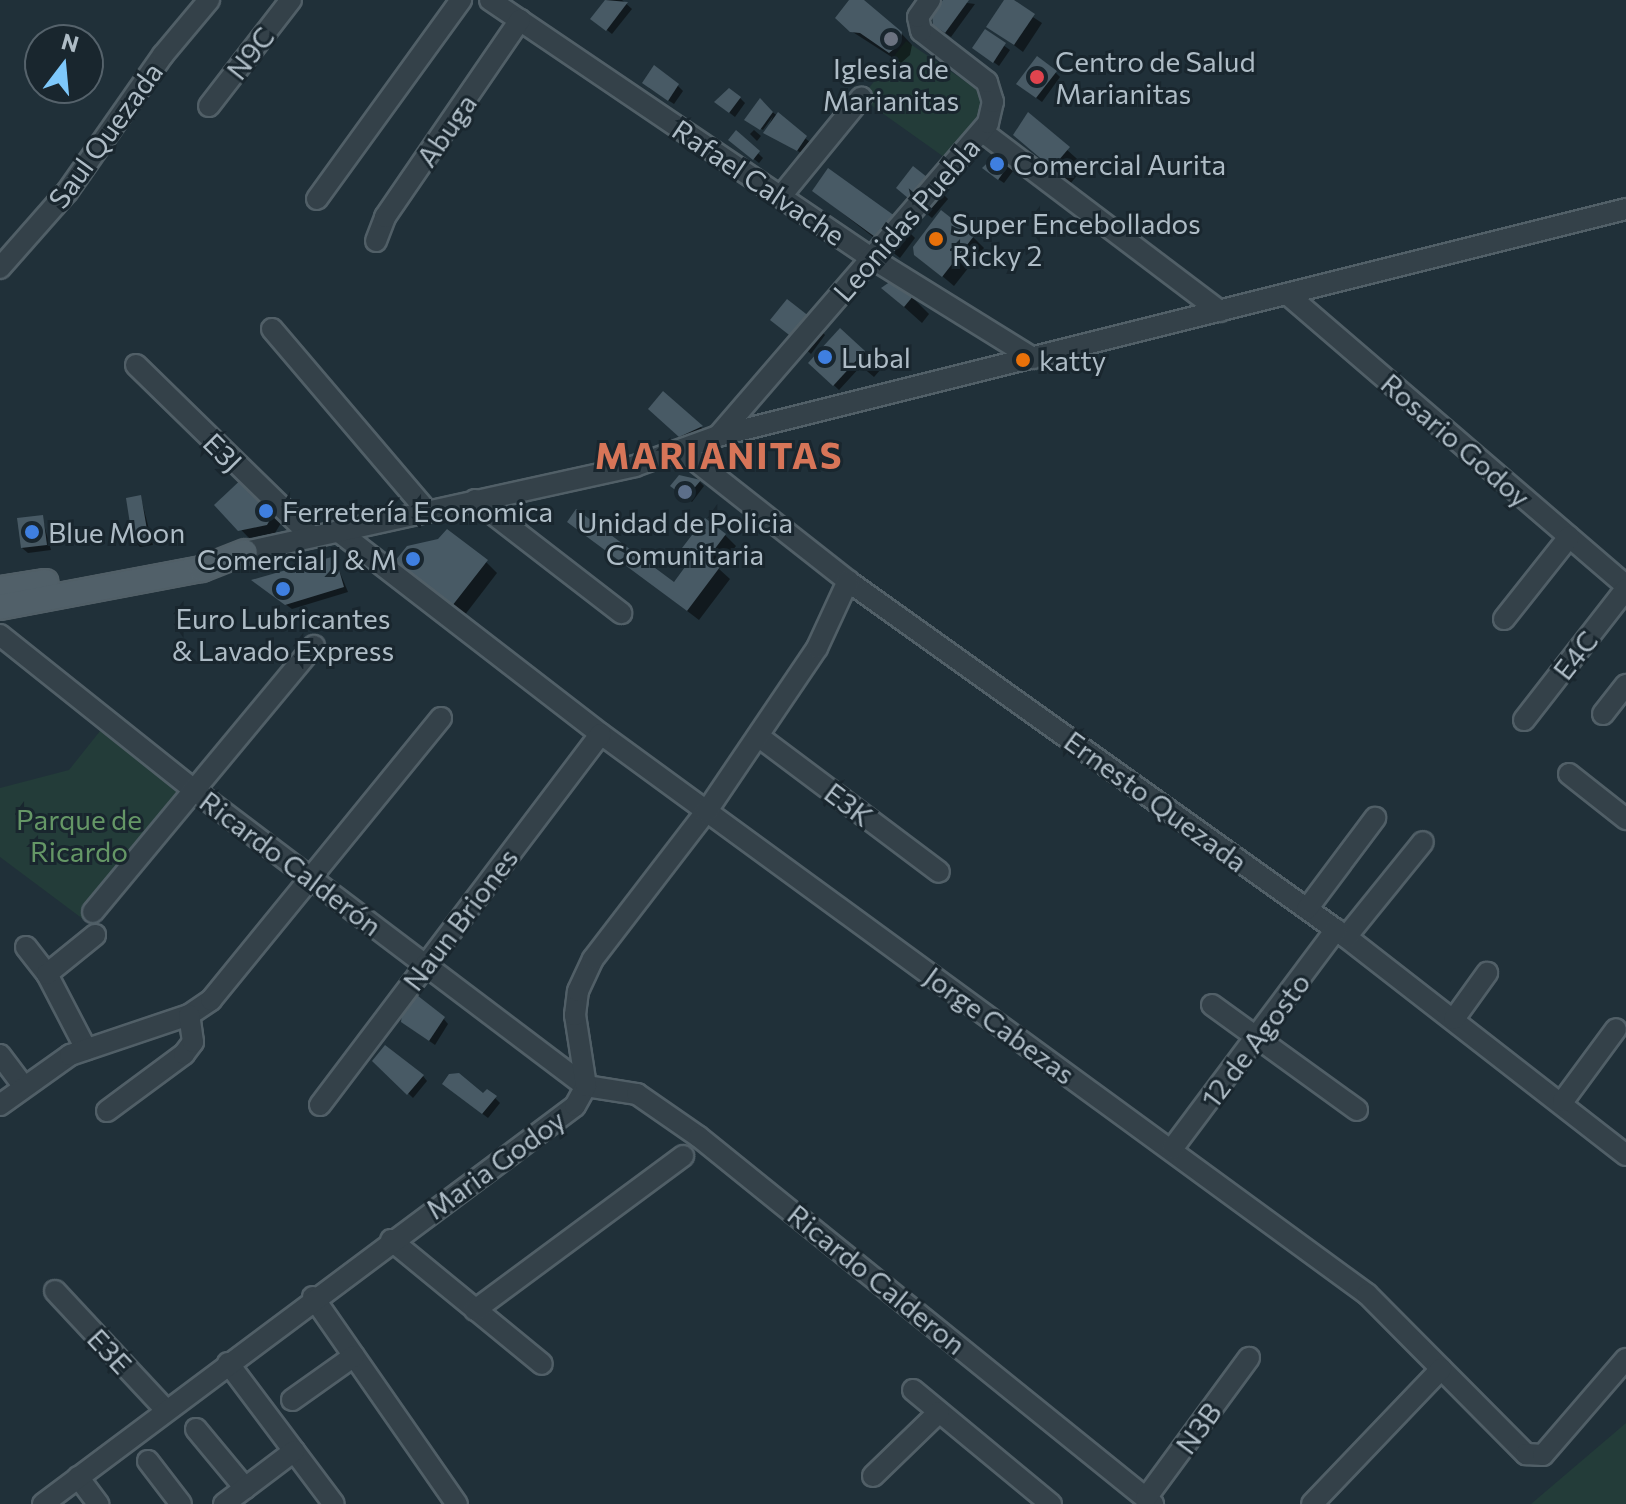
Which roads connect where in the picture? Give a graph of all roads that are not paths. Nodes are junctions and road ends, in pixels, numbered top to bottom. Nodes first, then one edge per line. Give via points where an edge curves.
1 (209, 0) edge
2 (291, 0) edge
3 (461, 0) edge
4 (490, 0) edge
5 (930, 0) edge
6 (520, 20) junction
7 (861, 98) dead end
8 (209, 106) dead end
9 (983, 132) junction
10 (781, 196) junction
11 (317, 199) dead end
12 (1626, 209) edge
13 (376, 241) dead end
14 (870, 257) junction
15 (0, 268) edge
16 (1287, 294) junction
17 (1220, 311) junction
18 (272, 329) dead end
19 (1033, 358) junction
20 (136, 365) dead end
21 (756, 392) junction
22 (780, 421) junction
23 (718, 436) junction
24 (683, 451) junction
25 (475, 500) junction
26 (427, 511) junction
27 (338, 531) junction
28 (312, 537) junction
29 (1569, 537) junction
30 (245, 552) junction
31 (848, 581) junction
32 (1626, 588) edge
33 (0, 589) edge
34 (0, 607) edge
35 (621, 613) dead end
36 (1504, 619) dead end
37 (0, 635) edge
38 (314, 646) dead end
39 (1626, 685) edge
40 (1603, 714) dead end
41 (441, 718) dead end
42 (1524, 720) dead end
43 (601, 734) junction
44 (758, 736) junction
45 (1569, 774) dead end
46 (194, 790) junction
47 (706, 812) junction
48 (1375, 818) dead end
49 (1626, 819) edge
50 (1423, 842) dead end
51 (939, 872) dead end
52 (311, 879) junction
53 (1307, 909) junction
54 (93, 912) dead end
55 (1341, 933) junction
56 (95, 935) dead end
57 (26, 947) dead end
58 (426, 965) junction
59 (1487, 973) dead end
60 (47, 974) junction
61 (1212, 1005) dead end
62 (189, 1015) junction
63 (1454, 1019) junction
64 (1616, 1029) dead end
65 (1258, 1039) junction
66 (86, 1049) junction
67 (0, 1055) edge
68 (586, 1086) junction
69 (24, 1087) junction
70 (1563, 1101) junction
71 (0, 1105) edge
72 (320, 1105) dead end
73 (1357, 1110) dead end
74 (107, 1111) dead end
75 (1172, 1149) junction
76 (1626, 1155) edge
77 (683, 1156) dead end
78 (391, 1240) junction
79 (55, 1291) dead end
80 (313, 1297) junction
81 (475, 1310) junction
82 (354, 1356) junction
83 (1249, 1358) dead end
84 (1626, 1359) edge
85 (228, 1363) junction
86 (542, 1364) dead end
87 (1441, 1369) junction
88 (913, 1390) dead end
89 (292, 1400) dead end
90 (166, 1410) junction
91 (939, 1412) junction
92 (196, 1429) dead end
93 (294, 1451) junction
94 (148, 1461) dead end
95 (873, 1476) dead end
96 (78, 1477) junction
97 (245, 1488) junction
98 (1150, 1501) edge
99 (43, 1504) edge
100 (98, 1504) edge
101 (181, 1504) edge
102 (224, 1504) edge
103 (334, 1504) edge
104 (457, 1504) edge
105 (1051, 1504) edge
106 (1312, 1504) edge

1 - 15 street, Saul Quezada via 163,55 67,192
2 - 8 street, N9C
3 - 11 street
4 - 6 street, Rafael Calvache
5 - 9 street, Leonidas Puebla via 918,17 921,31 966,62 991,90 992,111
6 - 10 street, Rafael Calvache
6 - 13 street, Abuga via 385,217
7 - 10 street
9 - 14 street, Leonidas Puebla
9 - 17 street
10 - 14 street, Rafael Calvache
12 - 16 street
14 - 19 street, Rafael Calvache
14 - 21 street, Leonidas Puebla
16 - 17 street
16 - 29 street, Rosario Godoy
17 - 19 street
18 - 26 street
19 - 22 street
20 - 28 street, E3J
21 - 22 street via 761,413
21 - 23 street, Leonidas Puebla
22 - 23 street
23 - 24 street
24 - 25 street
24 - 31 street, Ernesto Quezada
25 - 26 street
25 - 35 street
26 - 27 street
27 - 28 street
27 - 43 street, Jorge Cabezas
28 - 30 street
29 - 32 street, Rosario Godoy
29 - 36 street
30 - 33 main road
30 - 34 main road via 202,569
31 - 44 street, Maria Godoy via 817,648
31 - 53 street, Ernesto Quezada
32 - 42 street, E4C
37 - 46 street, Ricardo Calderón
38 - 46 street
39 - 40 street
41 - 52 street
43 - 47 street, Jorge Cabezas
43 - 58 street, Naun Briones
44 - 47 street, Maria Godoy
44 - 51 street, E3K
45 - 49 street
46 - 52 street, Ricardo Calderón
46 - 54 street
47 - 68 street, Maria Godoy via 593,959 578,991 575,1015
47 - 75 street, Jorge Cabezas
48 - 53 street
50 - 55 street
52 - 58 street, Ricardo Calderón
52 - 62 street via 211,1000
53 - 55 street, Ernesto Quezada
55 - 63 street, Ernesto Quezada
55 - 65 street, 12 de Agosto
56 - 60 street
57 - 60 street
58 - 68 street, Ricardo Calderón
58 - 72 street, Naun Briones
59 - 63 street
60 - 66 street
61 - 65 street
62 - 66 street
62 - 74 street via 193,1042 184,1054
63 - 70 street, Ernesto Quezada
64 - 70 street
65 - 73 street
65 - 75 street, 12 de Agosto
66 - 69 street
67 - 69 street
68 - 78 street, Maria Godoy via 575,1106
68 - 98 street, Ricardo Calderon via 637,1094 699,1137
69 - 71 street
70 - 76 street, Ernesto Quezada
75 - 87 street, Jorge Cabezas via 1367,1294
77 - 81 street
78 - 80 street, Maria Godoy
78 - 81 street
79 - 90 street, E3E
80 - 82 street
80 - 85 street, Maria Godoy
81 - 86 street
82 - 89 street
82 - 104 street
83 - 98 street, N3B
84 - 87 street, Jorge Cabezas via 1543,1455 1533,1458
85 - 90 street, Maria Godoy
85 - 93 street
87 - 106 street
88 - 91 street
90 - 96 street, Maria Godoy
91 - 95 street
91 - 105 street
92 - 97 street
93 - 97 street
93 - 103 street
94 - 101 street
96 - 99 street, Maria Godoy
96 - 100 street
97 - 102 street

